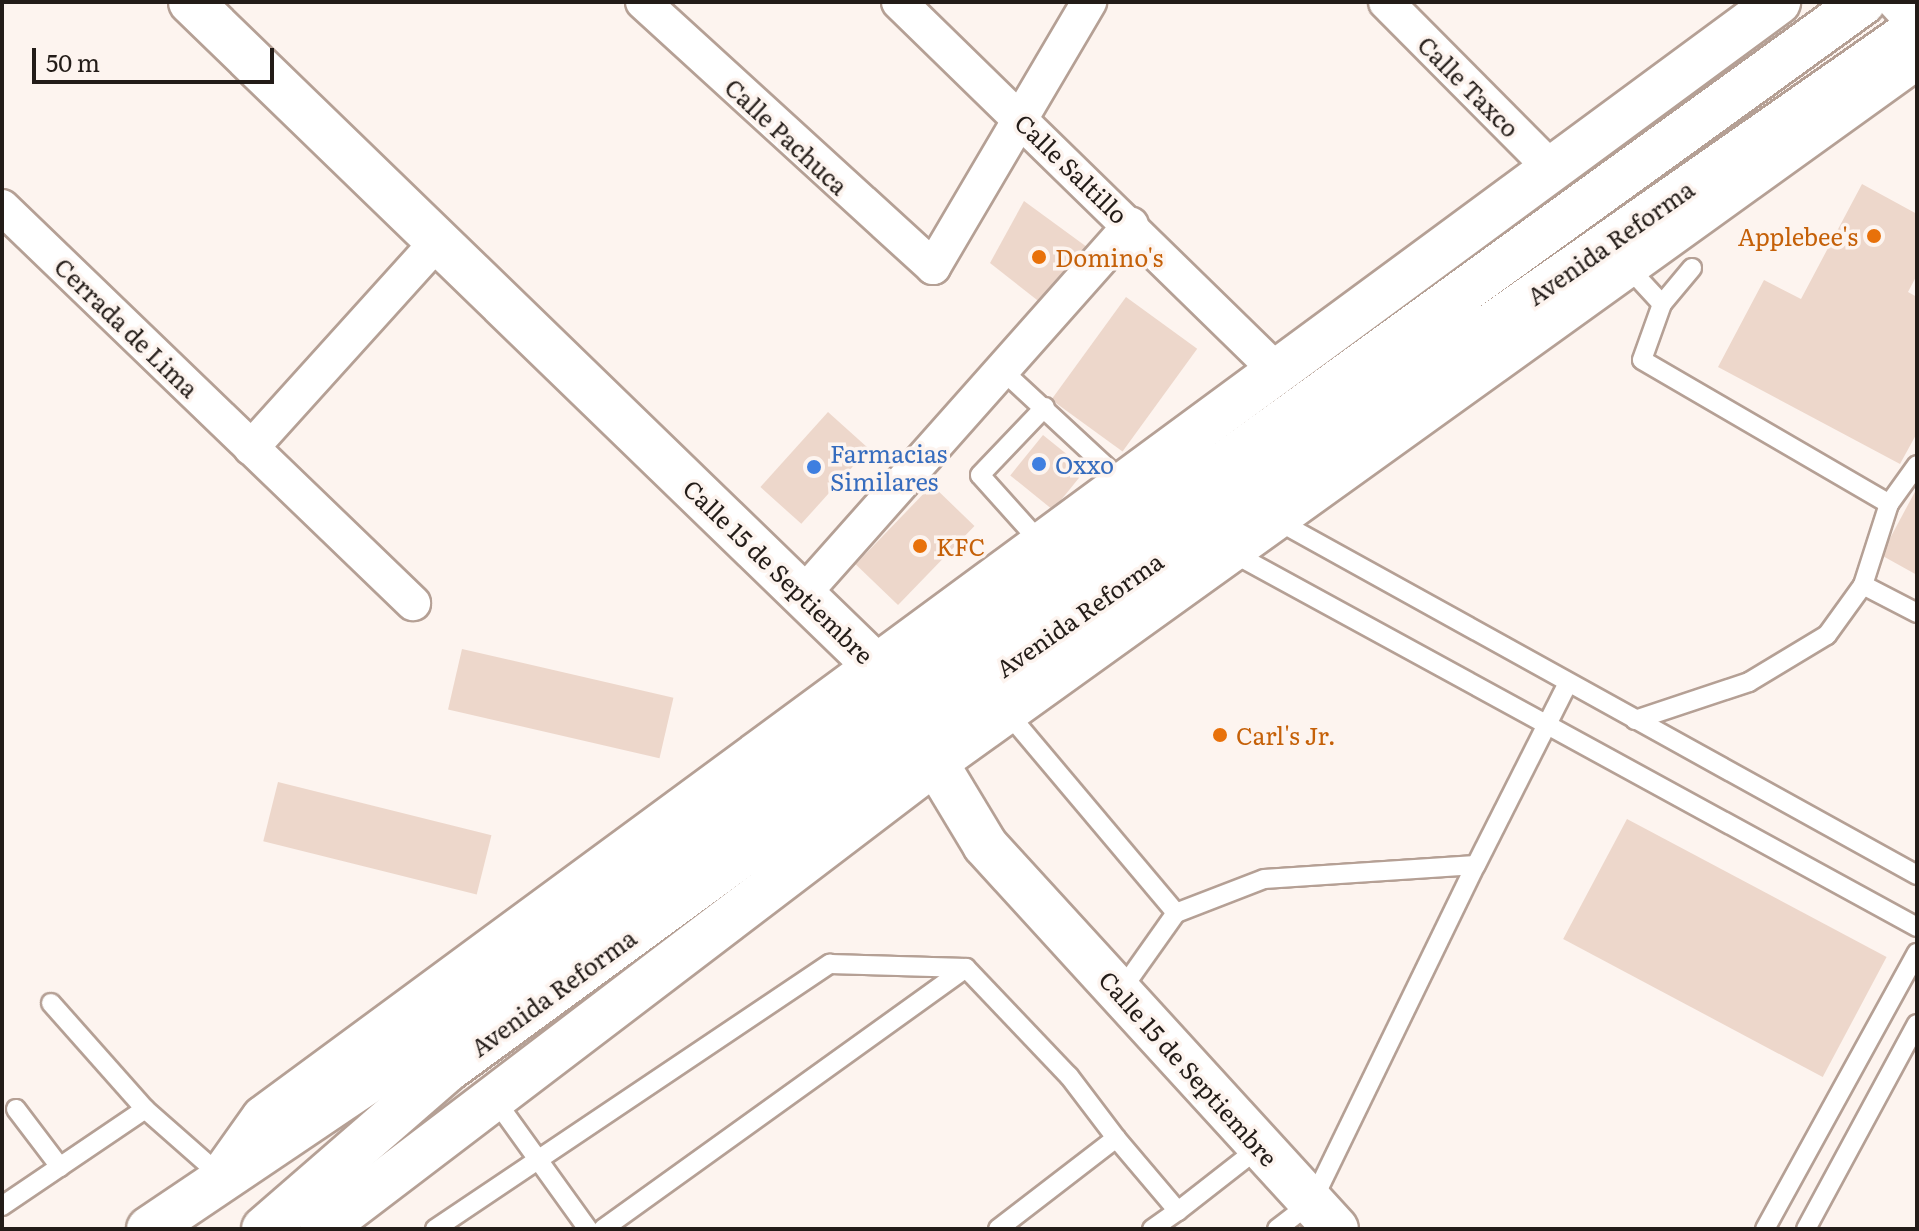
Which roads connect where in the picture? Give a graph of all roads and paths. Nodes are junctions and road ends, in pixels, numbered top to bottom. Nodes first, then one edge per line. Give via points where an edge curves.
1 (191, 2) edge
2 (643, 2) edge
3 (899, 2) edge
4 (1089, 2) edge
5 (1386, 2) edge
6 (1778, 2) edge
7 (1863, 2) edge
8 (1895, 2) edge
9 (1917, 27) edge
10 (1917, 56) edge
11 (1023, 120) junction
12 (1552, 169) junction
13 (2, 207) edge
14 (1131, 225) junction
15 (438, 241) junction
16 (1626, 265) junction
17 (1692, 268) dead end
18 (1662, 304) junction
19 (1002, 370) junction
20 (1276, 370) junction
21 (1045, 407) junction
22 (251, 448) junction
23 (1917, 465) edge
24 (1123, 482) junction
25 (1889, 504) junction
26 (1274, 518) junction
27 (1041, 543) junction
28 (1229, 551) junction
29 (1863, 585) junction
30 (803, 594) junction
31 (413, 603) dead end
32 (1917, 613) edge
33 (1568, 683) junction
34 (1006, 711) junction
35 (906, 714) junction
36 (1635, 720) junction
37 (1547, 728) junction
38 (1476, 865) junction
39 (1917, 875) edge
40 (1176, 913) junction
41 (1917, 927) edge
42 (1917, 953) edge
43 (966, 968) junction
44 (1120, 992) junction
45 (1890, 1002) junction
46 (51, 1003) dead end
47 (1917, 1017) edge
48 (1917, 1024) edge
49 (493, 1097) junction
50 (16, 1109) dead end
51 (145, 1109) junction
52 (1116, 1138) junction
53 (1260, 1147) junction
54 (536, 1157) junction
55 (1803, 1160) junction
56 (60, 1167) junction
57 (222, 1177) junction
58 (1834, 1177) junction
59 (2, 1206) edge
60 (1178, 1211) junction
61 (1324, 1216) edge
62 (149, 1229) edge
63 (264, 1229) edge
64 (322, 1229) edge
65 (435, 1229) edge
66 (588, 1229) edge
67 (603, 1229) edge
68 (998, 1229) edge
69 (1152, 1229) edge
70 (1277, 1229) edge
71 (1765, 1229) edge
72 (1806, 1229) edge

1 - 15 street, Calle 15 de Septiembre
2 - 11 street, Calle Pachuca via 933,267
3 - 11 street, Calle Saltillo
4 - 11 street
5 - 12 street, Calle Taxco
6 - 12 street, Avenida Reforma
7 - 35 street, Avenida Reforma
8 - 9 street
9 - 35 street, Avenida Reforma
10 - 16 street, Avenida Reforma
11 - 14 street, Calle Saltillo
12 - 20 street, Avenida Reforma
13 - 22 street, Cerrada de Lima
14 - 19 street
14 - 20 street, Calle Saltillo
15 - 22 street
15 - 30 street, Calle 15 de Septiembre
16 - 18 lane
16 - 26 street, Avenida Reforma
17 - 18 lane
18 - 25 lane via 1642,360
19 - 21 lane
19 - 30 street
20 - 24 street, Avenida Reforma
21 - 24 lane
21 - 27 lane via 980,475
22 - 31 street, Cerrada de Lima
23 - 25 lane
24 - 27 street, Avenida Reforma
25 - 29 lane
26 - 28 street, Avenida Reforma
26 - 33 lane
27 - 35 street, Avenida Reforma
28 - 34 street, Avenida Reforma
28 - 37 lane
29 - 32 lane
29 - 36 lane via 1827,635 1749,682
30 - 35 street, Calle 15 de Septiembre
33 - 36 lane
33 - 37 lane
34 - 35 street, Avenida Reforma
34 - 40 lane
35 - 44 street, Calle 15 de Septiembre via 985,845
35 - 49 street, Avenida Reforma
35 - 57 street, Avenida Reforma
35 - 63 street, Avenida Reforma via 448,1069
36 - 39 lane
37 - 38 lane
37 - 41 lane
38 - 40 lane via 1264,879
38 - 61 lane
40 - 44 lane
42 - 45 lane
43 - 52 lane via 1069,1076
43 - 54 lane via 830,964
43 - 67 lane
44 - 53 street, Calle 15 de Septiembre
45 - 47 lane
45 - 55 lane
46 - 51 lane
48 - 58 lane
49 - 54 lane
49 - 64 street, Avenida Reforma
50 - 56 lane
51 - 56 lane
51 - 57 lane
52 - 60 lane
52 - 68 lane
53 - 60 lane
53 - 61 street, Calle 15 de Septiembre
54 - 65 lane
54 - 66 lane
55 - 58 lane
55 - 71 lane
56 - 59 lane
57 - 62 street, Avenida Reforma
58 - 72 lane
60 - 69 lane
61 - 70 lane

